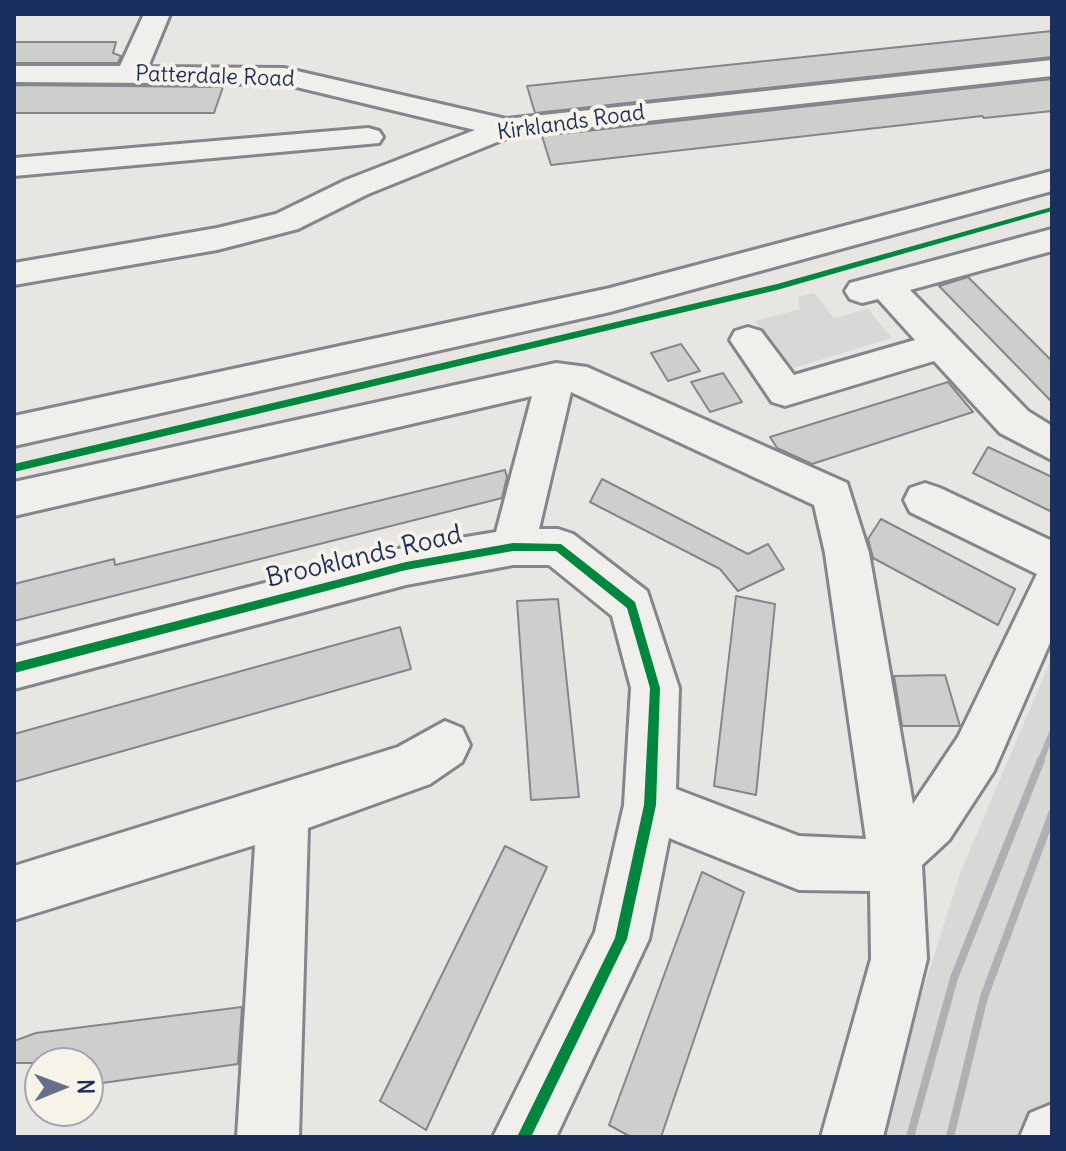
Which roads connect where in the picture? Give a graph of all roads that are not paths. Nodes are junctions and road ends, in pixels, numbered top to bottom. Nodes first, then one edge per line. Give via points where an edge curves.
1 (157, 14) edge
2 (1052, 68) edge
3 (14, 74) edge
4 (131, 74) junction
5 (346, 91) junction
6 (506, 128) junction
7 (368, 137) junction
8 (14, 167) edge
9 (1052, 181) edge
10 (357, 187) junction
11 (1052, 240) edge
12 (14, 274) edge
13 (748, 340) dead end
14 (942, 345) junction
15 (556, 377) junction
16 (14, 431) edge
17 (1052, 445) edge
18 (14, 499) edge
19 (925, 500) dead end
20 (513, 547) junction
21 (1052, 561) edge
22 (1052, 588) edge
23 (14, 668) edge
24 (445, 745) dead end
25 (650, 805) junction
26 (283, 811) junction
27 (895, 854) junction
28 (14, 893) edge
29 (268, 1137) edge
30 (524, 1137) edge
31 (852, 1137) edge

1 - 4 street
2 - 6 street, Kirklands Road
3 - 4 street, Patterdale Road
4 - 5 street, Patterdale Road via 284,76
5 - 6 street, Patterdale Road
5 - 7 street
6 - 10 street, Kirklands Road
7 - 8 street
7 - 10 street
9 - 16 street via 610,300
10 - 12 street, Kirklands Road via 286,222
11 - 14 street via 871,289
13 - 14 street via 785,392
14 - 17 street via 1014,422
15 - 18 street
15 - 20 street
15 - 27 street via 574,377 832,495 847,553
19 - 21 street
20 - 23 street, Brooklands Road via 406,566
20 - 25 street, Brooklands Road via 558,547 631,605 655,688
22 - 27 street via 976,754 931,822
24 - 26 street via 412,767
25 - 27 street via 799,863 866,866
25 - 30 street, Brooklands Road via 621,939
26 - 28 street
26 - 29 street
27 - 31 street via 899,959

